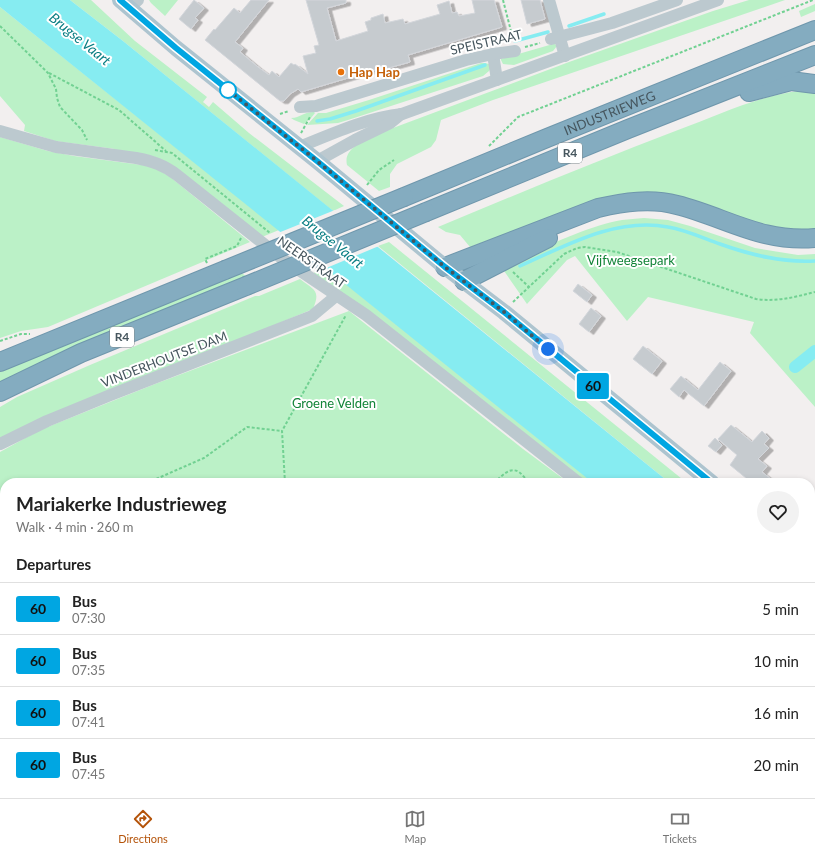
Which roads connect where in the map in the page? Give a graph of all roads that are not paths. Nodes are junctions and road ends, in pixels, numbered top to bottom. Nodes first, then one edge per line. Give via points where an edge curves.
1 (549, 0) edge
2 (677, 0) edge
3 (718, 0) edge
4 (129, 3) edge
5 (815, 30) edge
6 (555, 39) junction
7 (516, 51) road end
8 (493, 54) junction
9 (815, 55) edge
10 (565, 56) junction
11 (498, 80) junction
12 (815, 84) edge
13 (707, 98) junction
14 (300, 107) road end
15 (402, 114) junction
16 (0, 130) edge
17 (297, 146) junction
18 (317, 161) junction
19 (815, 238) edge
20 (815, 246) edge
21 (445, 267) junction
22 (464, 281) junction
23 (336, 296) junction
24 (0, 362) edge
25 (0, 392) edge
26 (0, 444) edge
27 (573, 478) edge
28 (706, 478) edge

1 - 6 street
2 - 6 street via 612,23
3 - 10 street
4 - 17 main road
5 - 24 highway, INDUSTRIEWEG / R4, bridge
6 - 10 street
7 - 8 street, SPEISTRAAT
8 - 11 street
8 - 14 street, SPEISTRAAT via 316,106
9 - 13 highway, INDUSTRIEWEG / R4
10 - 11 street
11 - 15 street
12 - 13 highway via 791,81 731,98
13 - 25 highway, INDUSTRIEWEG / R4, bridge via 81,353
15 - 17 street via 385,116
15 - 18 street via 390,123
16 - 23 street, NEERSTRAAT via 56,147 161,164 284,260
17 - 18 main road
18 - 21 main road
19 - 21 highway via 798,240 759,233 676,204 643,201 598,208
20 - 22 highway via 798,247 757,240 669,212 621,212 563,231
21 - 22 main road
22 - 28 main road
23 - 26 street, VINDERHOUTSE DAM via 312,316 47,421
23 - 27 street, NEERSTRAAT via 366,315

